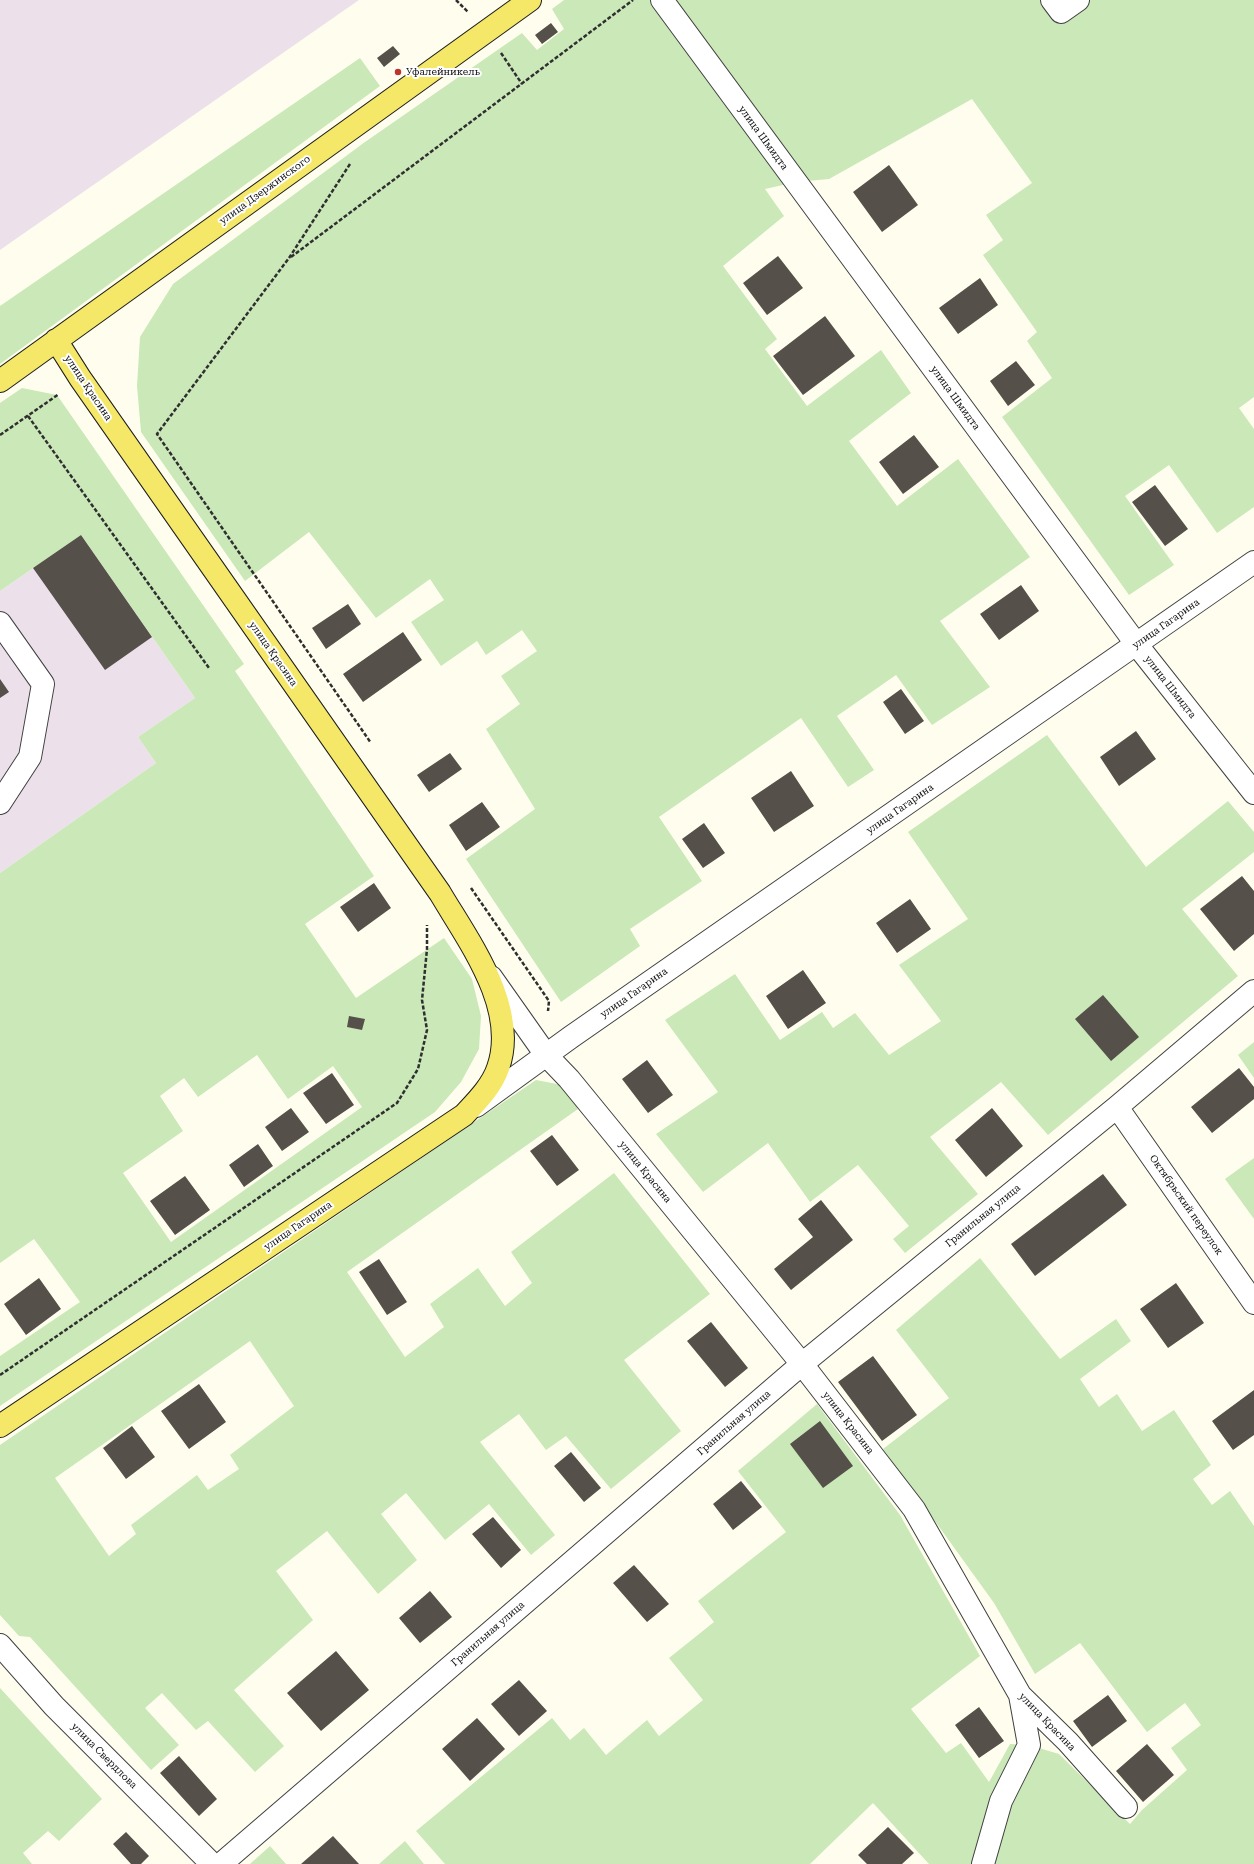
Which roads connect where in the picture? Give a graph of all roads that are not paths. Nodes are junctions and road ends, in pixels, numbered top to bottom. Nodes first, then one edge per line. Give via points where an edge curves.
1 (530, 0) edge
2 (662, 0) edge
3 (1052, 0) edge
4 (1078, 0) edge
5 (56, 340) junction
6 (0, 381) edge
7 (1254, 562) edge
8 (0, 622) edge
9 (1137, 645) junction
10 (1254, 793) edge
11 (0, 803) edge
12 (486, 970) junction
13 (1254, 991) edge
14 (546, 1056) junction
15 (1117, 1107) junction
16 (464, 1115) junction
17 (1254, 1303) edge
18 (802, 1364) junction
19 (0, 1426) edge
20 (0, 1645) edge
21 (1020, 1695) junction
22 (1126, 1807) dead end
23 (212, 1864) edge
24 (221, 1864) edge
25 (983, 1864) edge

1 - 5 main road, улица Дзержинского
2 - 9 street, улица Шмидта
3 - 4 street via 1061,12
5 - 6 main road, улица Дзержинского
5 - 12 main road, улица Красина via 440,894
7 - 9 street, улица Гагарина
8 - 11 street via 43,684 30,757
9 - 10 street, улица Шмидта
9 - 14 street, улица Гагарина
12 - 14 street, улица Красина
12 - 16 main road, улица Гагарина via 499,1005 503,1042 498,1068 483,1094
13 - 15 street, Гранильная улица
14 - 16 street, улица Гагарина
14 - 18 street, улица Красина via 569,1079
15 - 17 street, Октябрьский переулок
15 - 18 street, Гранильная улица
16 - 19 main road, улица Гагарина
18 - 21 street, улица Красина via 914,1509
18 - 24 street, Гранильная улица
20 - 23 street, улица Свердлова via 54,1706
21 - 22 street, улица Красина via 1068,1742
21 - 25 street via 1029,1745 1001,1801

